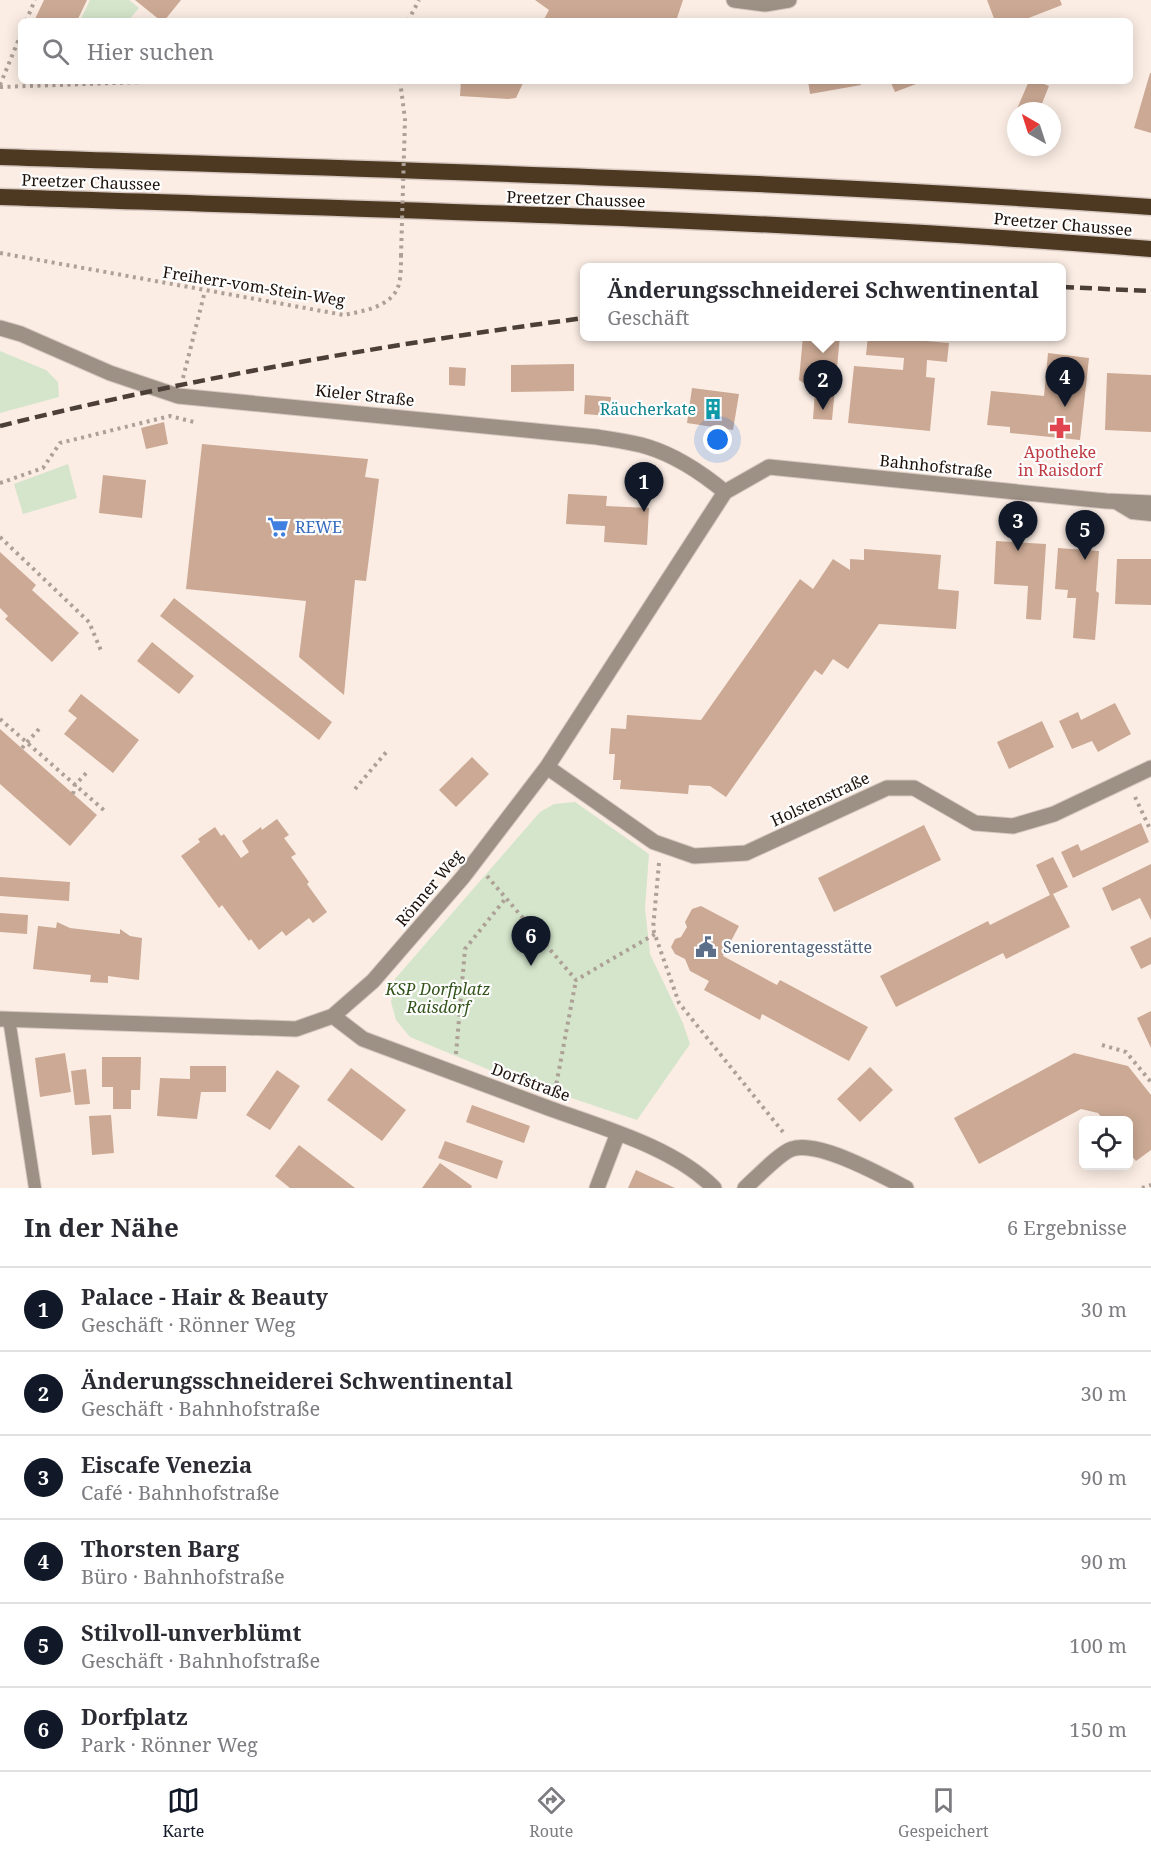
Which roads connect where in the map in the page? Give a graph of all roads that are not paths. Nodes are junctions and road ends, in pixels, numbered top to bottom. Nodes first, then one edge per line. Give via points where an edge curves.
1 (734, 0) edge
2 (789, 0) edge
3 (0, 157) edge
4 (0, 197) edge
5 (1151, 207) edge
6 (1151, 249) edge
7 (0, 328) edge
8 (725, 492) junction
9 (1114, 502) junction
10 (1151, 503) edge
11 (1151, 515) edge
12 (547, 767) junction
13 (1151, 768) edge
14 (333, 1016) junction
15 (4, 1019) edge
16 (618, 1133) junction
17 (34, 1188) edge
18 (597, 1188) edge
19 (714, 1188) edge
20 (745, 1188) edge
21 (906, 1188) edge

1 - 2 street via 765,4
3 - 5 highway, Preetzer Chaussee via 713,181
4 - 6 highway, Preetzer Chaussee via 709,221 978,235
7 - 8 street, Kieler Straße via 110,374 178,396 597,437 647,446 708,477
8 - 9 street, Bahnhofstraße via 769,467
8 - 12 street, Rönner Weg
9 - 10 street, Bahnhofstraße
9 - 11 lane via 1132,513
12 - 13 street, Holstenstraße via 654,842 694,856 746,853 887,788 914,788 975,823 1013,826 1054,814
12 - 14 street, Rönner Weg via 475,862 373,981
14 - 15 street, Rönner Weg via 296,1029
14 - 16 street, Dorfstraße via 363,1039
15 - 17 lane
16 - 18 street
16 - 19 street, Dorfstraße via 673,1158
20 - 21 street via 789,1149 804,1146 866,1167

